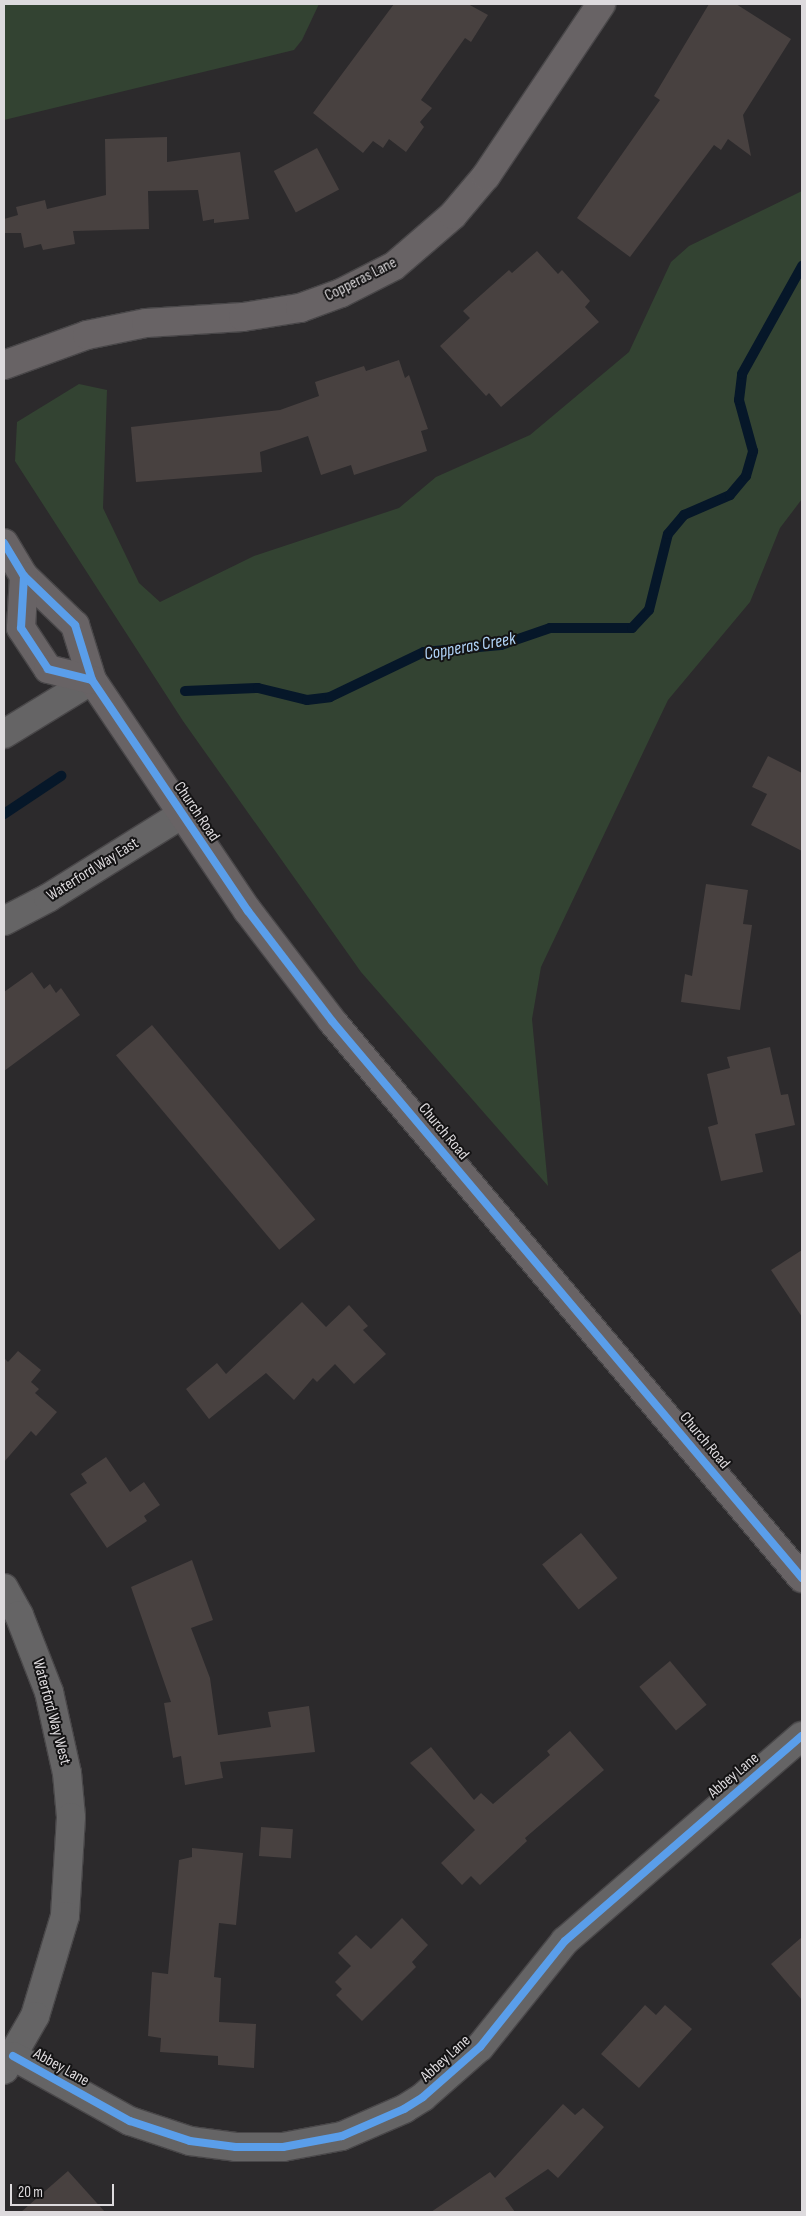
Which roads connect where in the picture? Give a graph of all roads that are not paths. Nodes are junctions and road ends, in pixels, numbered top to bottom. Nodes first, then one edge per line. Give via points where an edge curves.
1 (601, 4) edge
2 (4, 365) edge
3 (4, 543) edge
4 (24, 576) junction
5 (92, 680) junction
6 (4, 734) edge
7 (181, 815) junction
8 (4, 921) edge
9 (802, 1578) edge
10 (4, 1588) edge
11 (802, 1736) edge
12 (8, 2063) edge

1 - 2 main road, Copperas Lane via 486,176 453,215 394,266 341,293 300,308 243,317 138,324 87,335
3 - 4 main road, Church Road
4 - 5 main road, Church Road via 75,625
4 - 5 main road via 20,628 48,669
5 - 6 street
5 - 7 main road, Church Road
7 - 8 street, Waterford Way East via 48,898
7 - 9 main road, Church Road via 248,911 332,1021
10 - 12 street, Waterford Way West via 22,1622 49,1692 67,1773 71,1817 64,1916 35,2016
11 - 12 street, Abbey Lane via 565,1941 480,2047 438,2084 404,2109 342,2136 283,2147 236,2147 190,2141 130,2121

